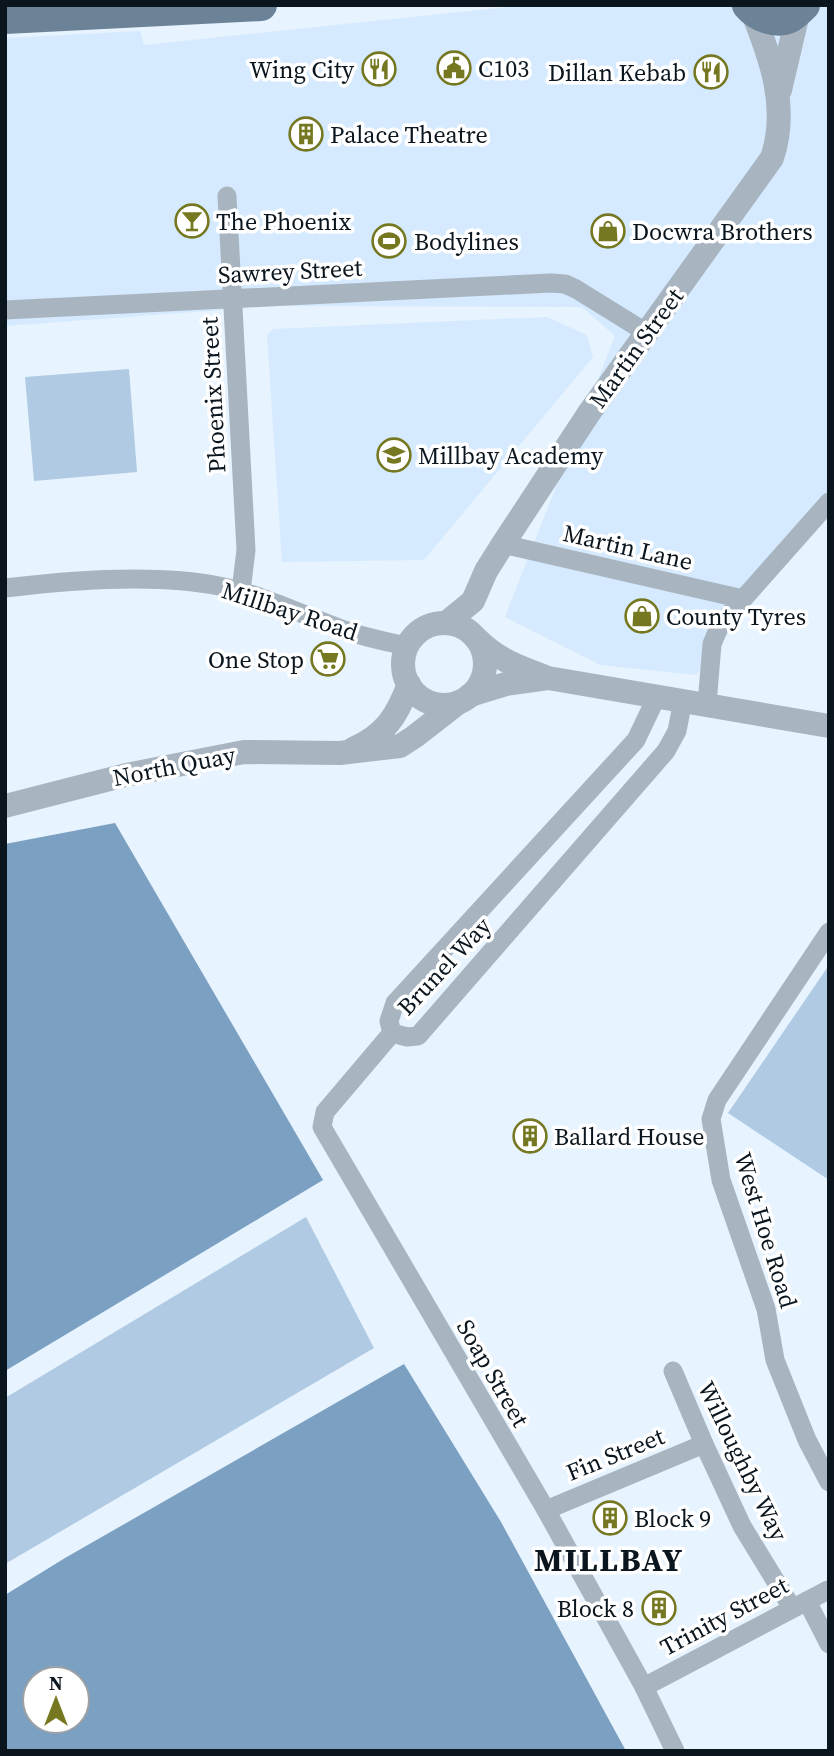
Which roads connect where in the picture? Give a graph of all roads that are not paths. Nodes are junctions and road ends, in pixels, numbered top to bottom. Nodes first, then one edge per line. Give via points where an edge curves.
1 (261, 5) edge
2 (801, 7) edge
3 (750, 8) edge
4 (5, 18) edge
5 (778, 97) junction
6 (227, 196) dead end
7 (233, 299) junction
8 (5, 310) edge
9 (647, 333) junction
10 (829, 502) edge
11 (503, 544) junction
12 (5, 588) edge
13 (241, 591) junction
14 (743, 599) junction
15 (446, 623) junction
16 (477, 640) junction
17 (407, 646) junction
18 (548, 678) junction
19 (408, 684) junction
20 (657, 696) junction
21 (465, 698) junction
22 (695, 702) junction
23 (829, 726) edge
24 (346, 752) junction
25 (5, 806) edge
26 (829, 932) edge
27 (392, 1033) junction
28 (673, 1371) dead end
29 (704, 1444) junction
30 (829, 1482) edge
31 (546, 1510) junction
32 (828, 1590) edge
33 (800, 1604) junction
34 (829, 1644) edge
35 (644, 1687) junction
36 (676, 1751) edge

1 - 4 main road
2 - 3 main road via 789,18 772,19
2 - 5 street, Martin Street
3 - 5 street, Martin Street via 772,62
5 - 9 street, Martin Street via 779,138 772,158
6 - 7 street, Phoenix Street
7 - 8 street, Sawrey Street
7 - 9 street, Sawrey Street via 558,283 576,289
7 - 13 street, Phoenix Street via 246,550
9 - 11 street, Martin Street
10 - 14 street
11 - 14 street, Martin Lane
11 - 15 street, Martin Street via 474,601
12 - 13 street, Millbay Road via 150,579
13 - 17 street, Millbay Road via 351,632
14 - 22 street via 720,625
15 - 16 street via 469,631
15 - 17 street via 423,629
16 - 18 street via 507,663
16 - 21 street via 485,663 478,686
17 - 19 street via 403,659
18 - 20 street
18 - 21 street via 506,684
19 - 21 street via 426,701 442,704
19 - 24 street, North Quay via 394,718 373,738
20 - 22 street
20 - 27 street, Brunel Way via 636,740 395,1003 389,1021
21 - 24 street, North Quay via 400,746
22 - 23 street
22 - 27 street, Brunel Way via 666,751 418,1036
24 - 25 street, North Quay via 244,752 118,776
26 - 30 street, West Hoe Road via 717,1100 711,1119 722,1180 766,1309 775,1360
27 - 31 street, Soap Street via 325,1112 322,1127
28 - 29 street, Willoughby Way
29 - 31 street, Fin Street
29 - 33 street, Willoughby Way via 742,1526
31 - 35 street, Soap Street
32 - 33 street, Trinity Street
33 - 34 street, Willoughby Way
33 - 35 street, Trinity Street
35 - 36 street, Soap Street

